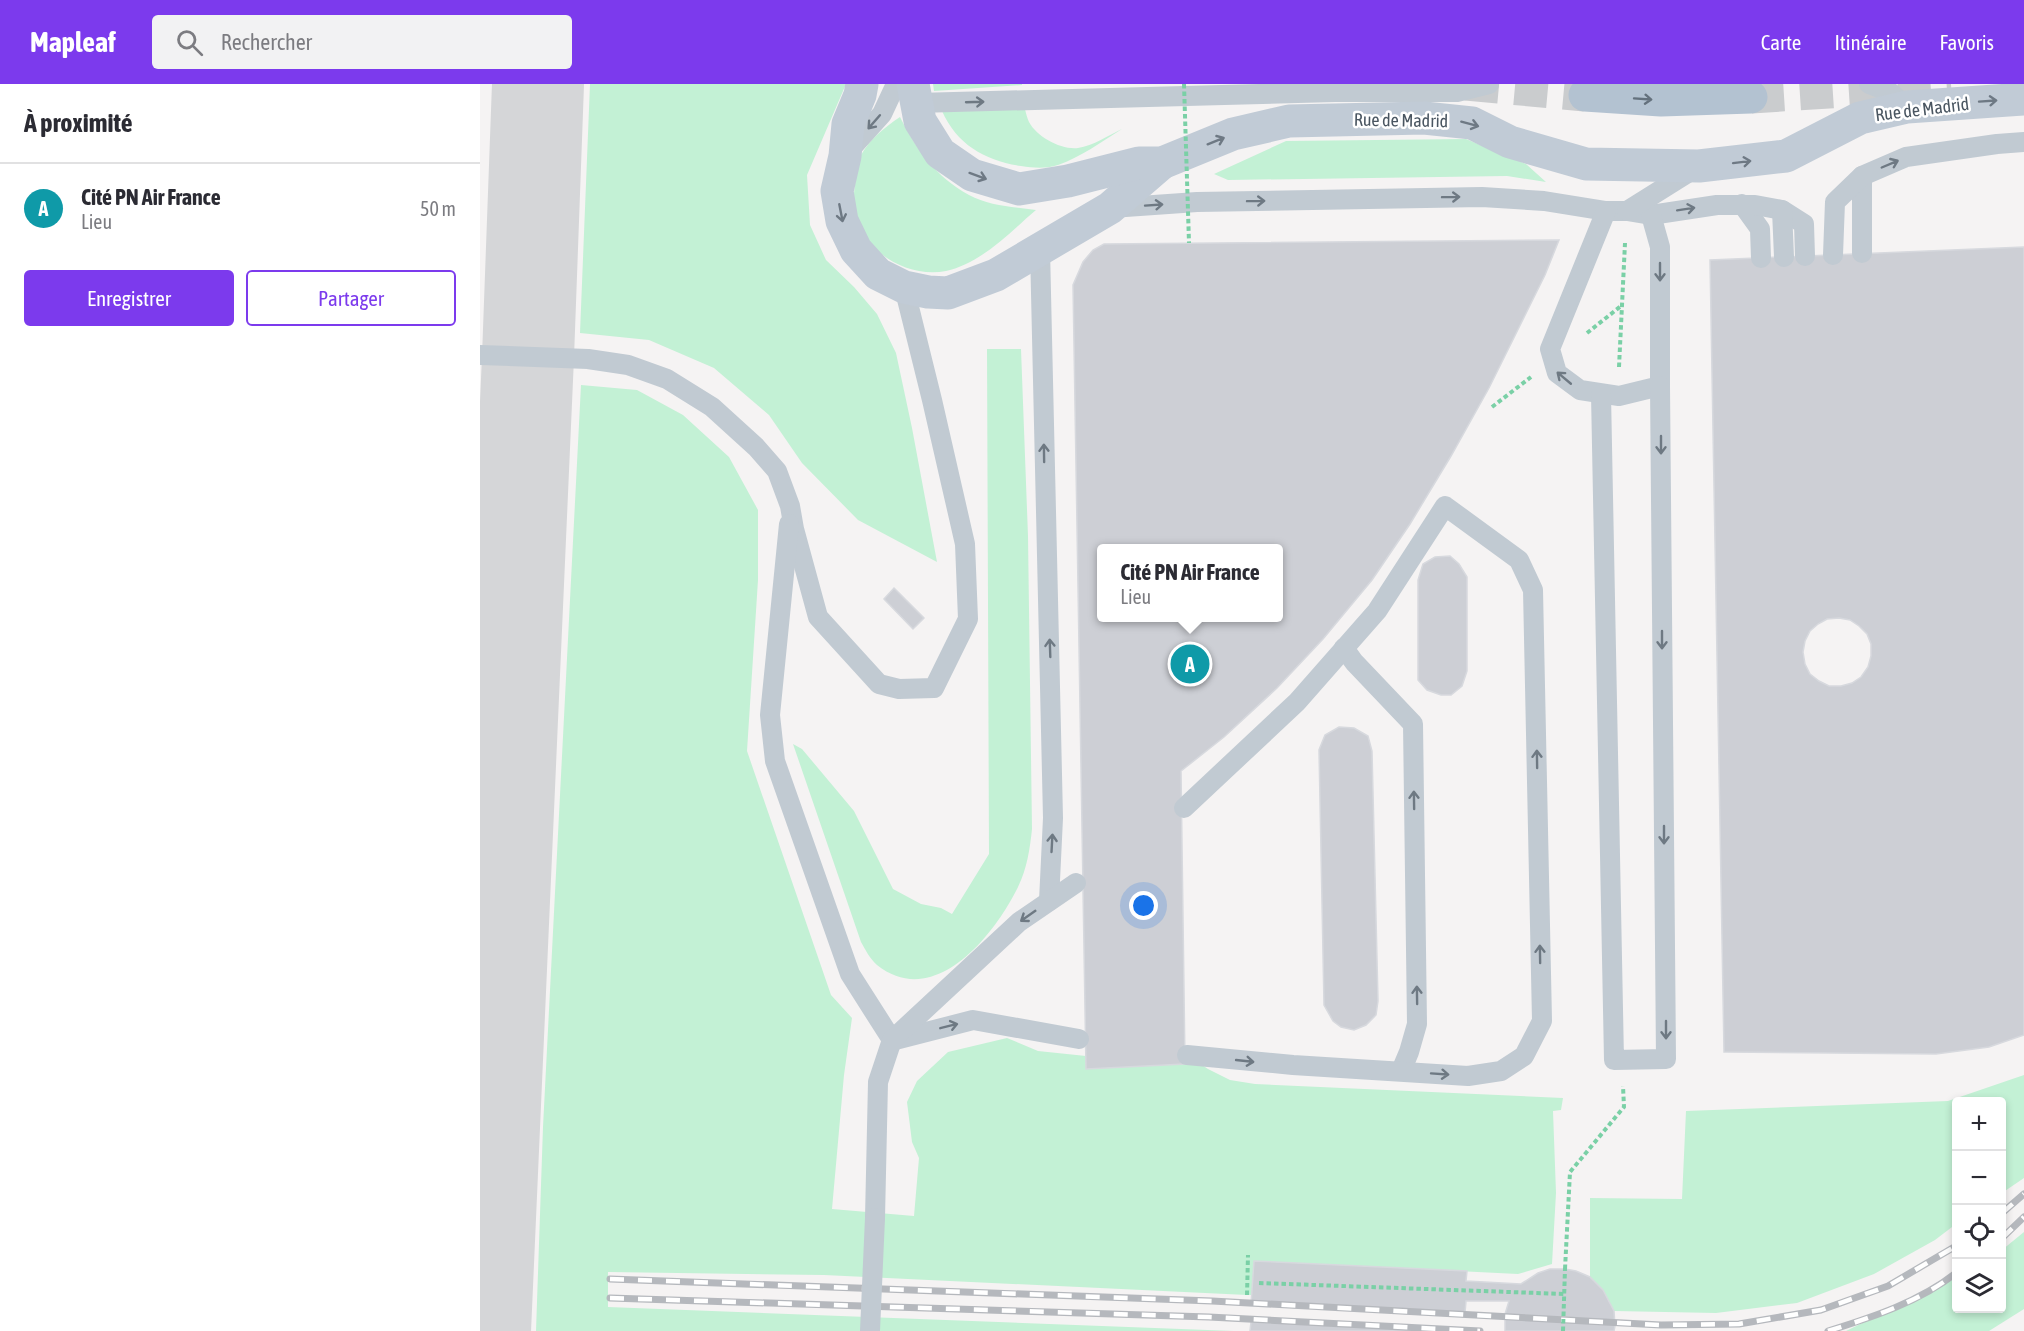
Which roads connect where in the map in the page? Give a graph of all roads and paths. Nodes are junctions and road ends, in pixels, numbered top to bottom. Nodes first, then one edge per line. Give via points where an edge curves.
1 (862, 84) edge
2 (1184, 84) edge
3 (1489, 84) edge
4 (1869, 84) edge
5 (909, 90) edge
6 (1585, 95) tunnel mouth
7 (1751, 97) tunnel mouth
8 (2024, 99) edge
9 (1907, 107) junction
10 (2024, 142) edge
11 (845, 156) junction
12 (1162, 163) junction
13 (1699, 166) junction
14 (1862, 176) junction
15 (1742, 204) junction
16 (1110, 208) junction
17 (1782, 210) junction
18 (1606, 211) junction
19 (1627, 211) junction
20 (1651, 215) junction
21 (1189, 243) dead end
22 (1040, 249) junction
23 (1862, 254) dead end
24 (1833, 255) dead end
25 (1805, 256) dead end
26 (1784, 257) dead end
27 (1761, 258) dead end
28 (904, 287) junction
29 (480, 355) edge
30 (1660, 386) junction
31 (1601, 394) junction
32 (790, 506) junction
33 (1344, 648) junction
34 (1184, 808) dead end
35 (1076, 883) dead end
36 (1049, 901) junction
37 (1079, 1039) dead end
38 (892, 1040) junction
39 (1187, 1055) dead end
40 (1401, 1071) junction
41 (1570, 1172) dead end
42 (1248, 1256) dead end
43 (1259, 1283) dead end
44 (1565, 1294) junction
45 (1247, 1295) dead end
46 (870, 1331) edge
47 (1563, 1331) edge

1 - 11 street via 848,124
2 - 21 path, bridge
5 -> 3 lane via 1457,92
4 - 9 lane via 1890,92
5 -> 11 lane
5 -> 12 street, Rue de Madrid via 920,121 940,153 972,176 1019,189 1139,163
6 -> 7 main road via 1661,100
9 -> 8 street, Rue de Madrid
13 -> 9 street, Rue de Madrid via 1786,156 1860,118
14 -> 10 lane via 1906,157
11 -> 28 street via 837,191 842,221 856,250 878,274
12 -> 13 street, Rue de Madrid via 1233,134 1288,121 1424,118 1472,123 1510,142 1586,164
12 - 16 street
13 - 19 lane
14 - 23 lane
14 - 24 lane via 1835,202
15 - 17 lane
20 -> 15 lane
15 - 27 lane via 1760,229
16 -> 18 lane via 1197,202 1482,197
16 - 22 street
17 - 25 lane via 1804,224
17 - 26 lane
18 - 19 lane
31 -> 18 lane via 1580,390 1557,373 1550,350
19 - 20 lane
20 -> 30 lane via 1660,247
22 - 28 street via 996,275 948,293
36 -> 22 lane via 1053,818
28 - 32 lane via 965,544 968,619 934,688 879,684 818,617
29 - 32 lane via 610,361 667,379 712,407 760,452 777,471
30 - 31 lane via 1618,396
30 -> 31 lane via 1666,1059 1614,1060
32 - 38 lane via 770,714 775,761 850,974
33 - 34 lane via 1297,702
40 -> 33 lane via 1417,1024 1413,724
40 -> 33 lane via 1468,1076 1501,1071 1524,1056 1542,1021 1533,590 1519,560 1445,506 1377,611
35 - 36 lane
36 -> 38 lane via 1019,922
38 -> 37 lane via 973,1020
38 - 46 lane, bridge via 878,1082
39 -> 40 lane
41 - 44 path, bridge
42 - 45 path
43 - 44 path
44 - 47 path, bridge

